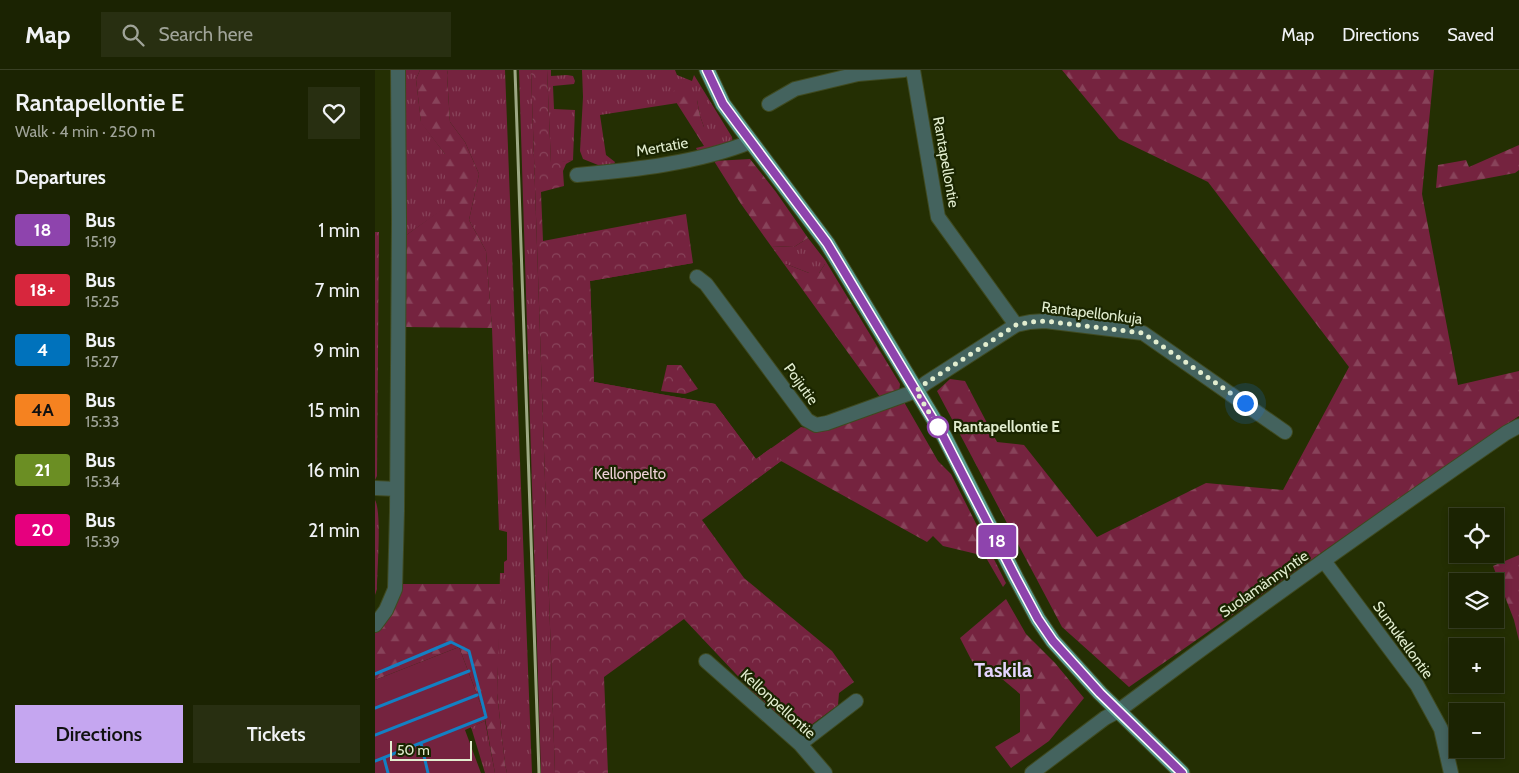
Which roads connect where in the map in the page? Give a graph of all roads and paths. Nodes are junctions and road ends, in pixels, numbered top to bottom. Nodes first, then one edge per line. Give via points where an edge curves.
1 (398, 70) edge
2 (707, 70) edge
3 (904, 70) edge
4 (913, 70) edge
5 (769, 104) dead end
6 (751, 142) junction
7 (577, 175) dead end
8 (697, 277) dead end
9 (1016, 325) junction
10 (916, 391) junction
11 (1519, 426) edge
12 (1285, 432) dead end
13 (375, 488) edge
14 (397, 489) junction
15 (1324, 561) junction
16 (375, 625) edge
17 (706, 661) dead end
18 (856, 700) dead end
19 (1118, 711) junction
20 (800, 744) junction
21 (825, 773) edge
22 (1032, 773) edge
23 (1182, 773) edge
24 (1451, 773) edge

1 - 14 street
2 - 6 main road via 723,104
3 - 5 street via 858,74 795,90
4 - 9 street, Rantapellontie via 938,217
6 - 7 street, Mertatie via 704,156
6 - 10 main road via 827,243
8 - 10 street, Poijutie via 706,284 811,423 821,425
9 - 10 street, Rantapellonkuja
9 - 12 street, Rantapellonkuja via 1045,321 1143,333
10 - 19 main road via 943,436 1038,619 1053,641
11 - 15 street, Suolamännyntie
13 - 14 street
14 - 16 street via 395,589
15 - 19 street, Suolamännyntie
15 - 24 street, Sumukellontie via 1417,685 1441,729
17 - 20 street, Kellonpellontie
18 - 20 street
19 - 22 street, Suolamännyntie
19 - 23 main road
20 - 21 street, Kellonpellontie

